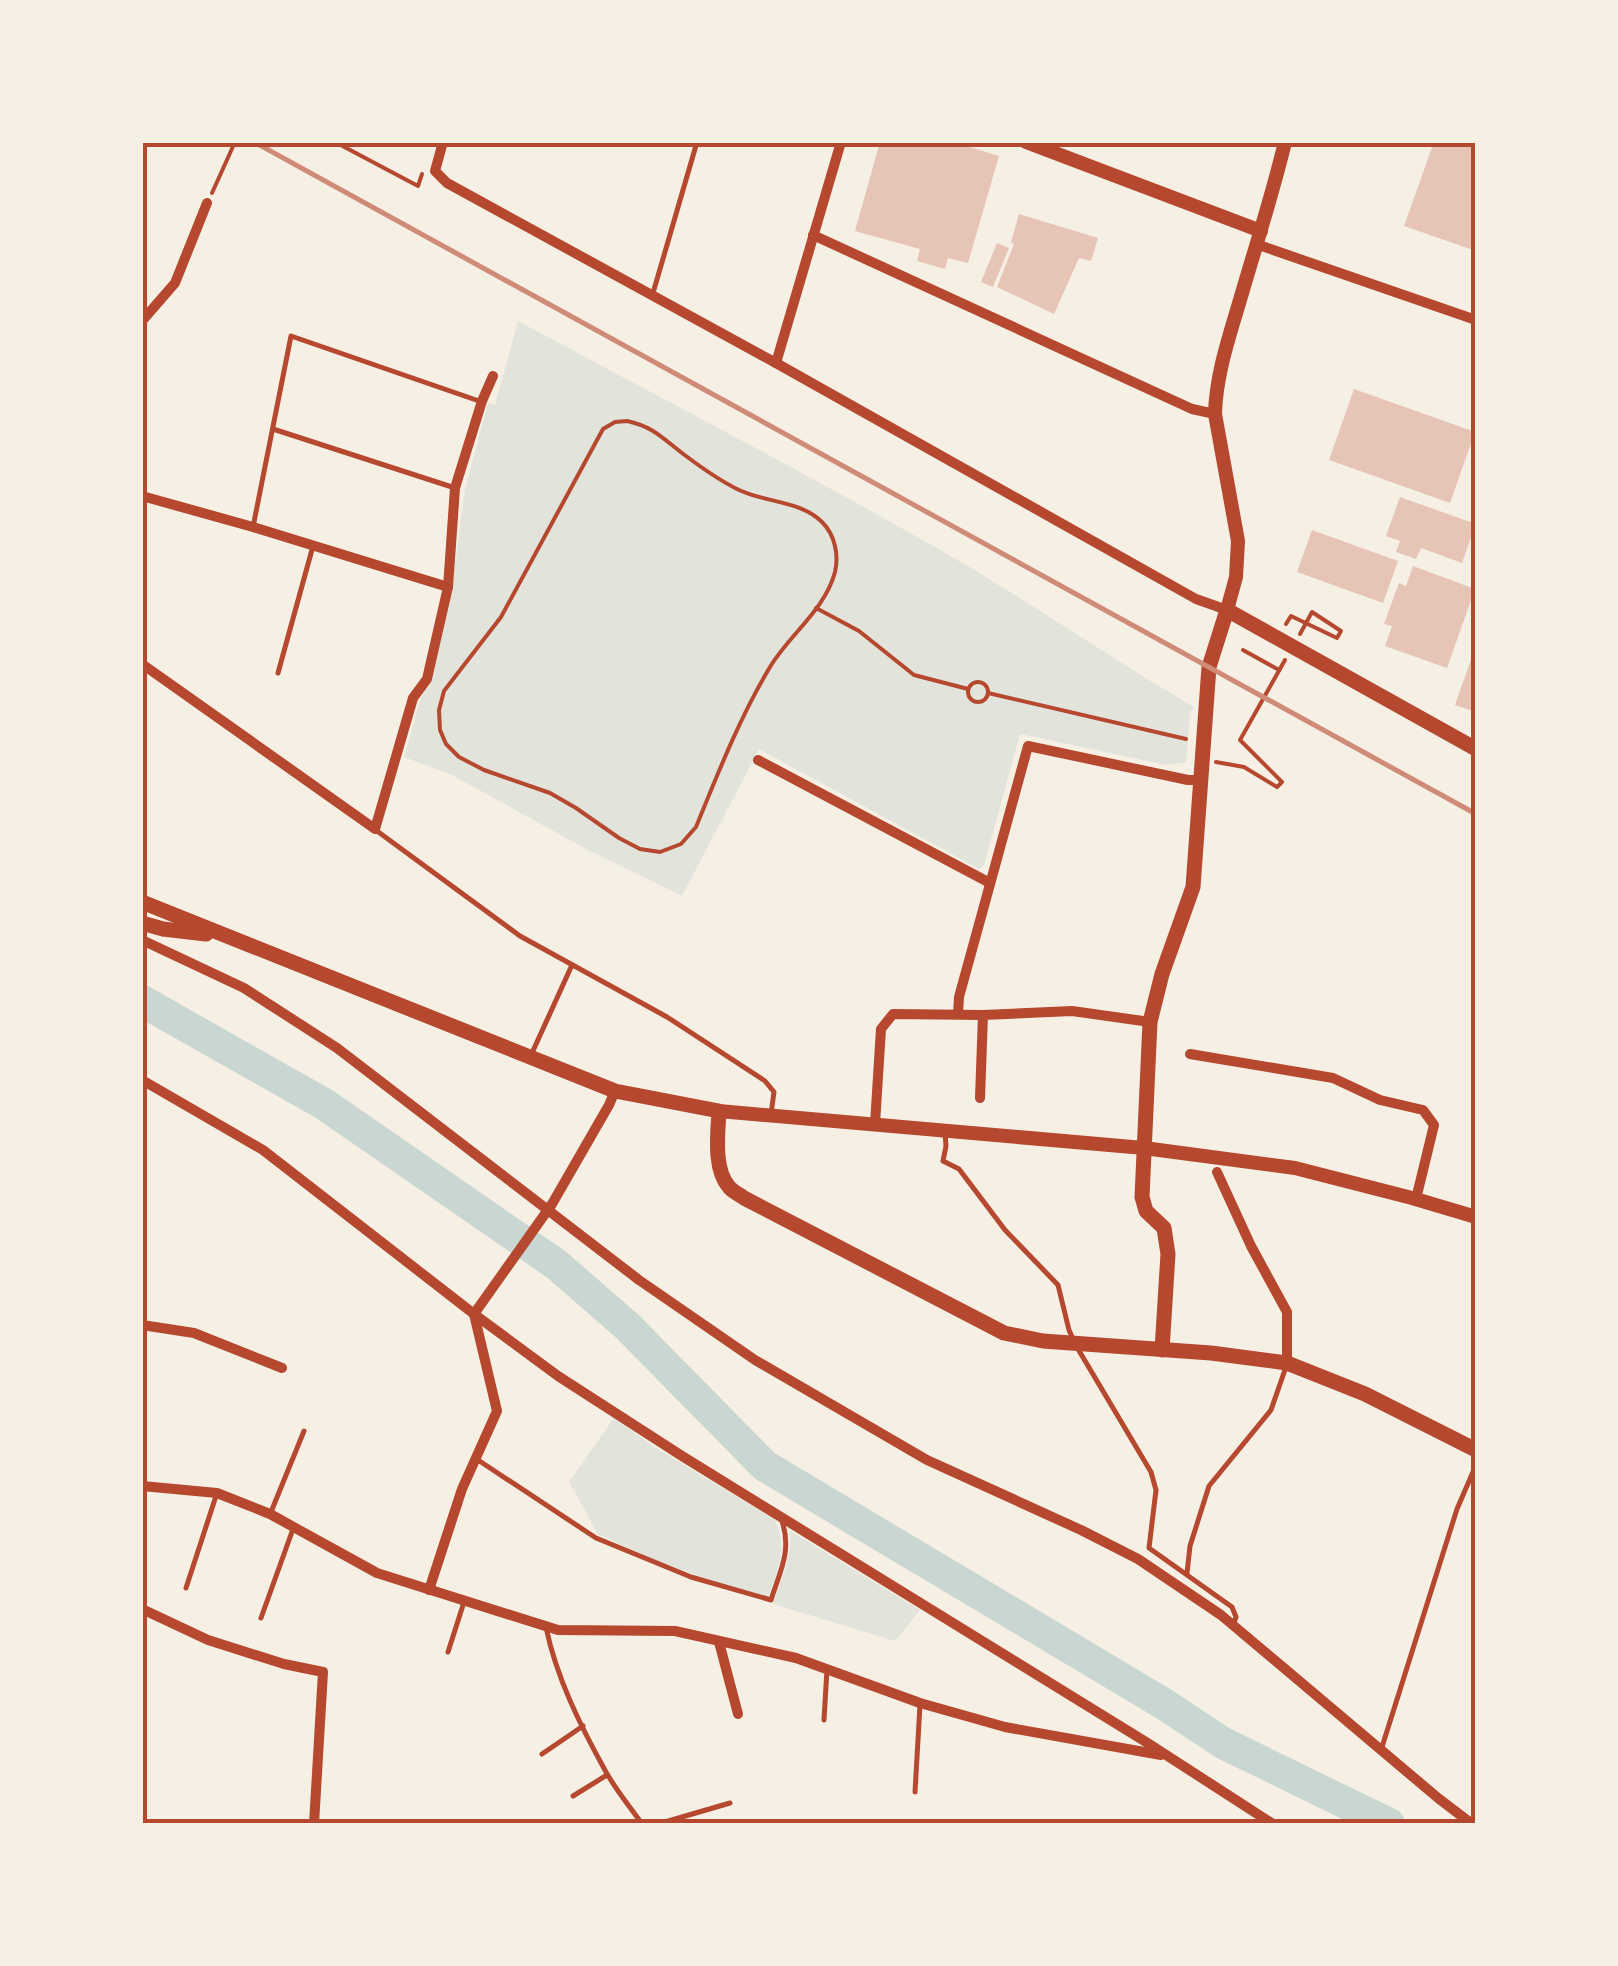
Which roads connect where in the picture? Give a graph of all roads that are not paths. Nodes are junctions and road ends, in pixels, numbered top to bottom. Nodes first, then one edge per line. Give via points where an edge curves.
1 (443, 142) edge
2 (698, 142) edge
3 (842, 142) edge
4 (1026, 142) edge
5 (1285, 142) edge
6 (1048, 146) edge
7 (207, 203) road end
8 (813, 236) junction
9 (1259, 237) junction
10 (652, 296) junction
11 (142, 320) edge
12 (1476, 320) edge
13 (776, 363) junction
14 (493, 376) dead end
15 (482, 402) junction
16 (1215, 414) junction
17 (274, 429) junction
18 (455, 488) junction
19 (142, 496) edge
20 (253, 526) junction
21 (313, 546) junction
22 (448, 587) junction
23 (1227, 610) junction
24 (142, 664) edge
25 (278, 673) dead end
26 (1476, 749) edge
27 (758, 760) dead end
28 (1200, 780) junction
29 (374, 829) junction
30 (990, 883) junction
31 (142, 902) edge
32 (142, 923) edge
33 (225, 936) junction
34 (142, 940) edge
35 (572, 965) junction
36 (958, 1014) junction
37 (983, 1015) junction
38 (1150, 1022) junction
39 (1190, 1054) dead end
40 (530, 1058) junction
41 (142, 1080) edge
42 (615, 1090) junction
43 (980, 1098) dead end
44 (719, 1111) junction
45 (771, 1115) junction
46 (875, 1124) junction
47 (945, 1130) junction
48 (1144, 1148) junction
49 (1217, 1172) dead end
50 (1416, 1199) junction
51 (544, 1212) junction
52 (1476, 1217) edge
53 (475, 1312) junction
54 (142, 1325) edge
55 (1075, 1343) junction
56 (1162, 1350) junction
57 (1287, 1363) junction
58 (282, 1368) dead end
59 (304, 1432) dead end
60 (1476, 1450) edge
61 (475, 1458) junction
62 (1476, 1465) edge
63 (142, 1486) edge
64 (218, 1493) junction
65 (270, 1514) junction
66 (781, 1517) junction
67 (294, 1526) junction
68 (1187, 1573) junction
69 (186, 1588) dead end
70 (430, 1590) junction
71 (464, 1602) junction
72 (142, 1609) edge
73 (262, 1618) dead end
74 (1233, 1625) junction
75 (546, 1627) junction
76 (719, 1642) junction
77 (448, 1652) dead end
78 (827, 1669) junction
79 (920, 1703) junction
80 (738, 1714) dead end
81 (824, 1720) dead end
82 (583, 1726) junction
83 (1381, 1750) junction
84 (542, 1754) dead end
85 (1167, 1756) junction
86 (607, 1775) junction
87 (915, 1792) dead end
88 (573, 1796) dead end
89 (730, 1804) dead end
90 (314, 1824) edge
91 (642, 1824) edge
92 (658, 1824) edge
93 (1273, 1824) edge
94 (1472, 1824) edge

1 - 10 street via 435,171 447,183
2 - 10 lane
3 - 8 street
4 - 6 street
5 - 9 street
6 - 9 street
7 - 11 street via 174,283
8 - 13 street
8 - 16 street
9 - 12 street
9 - 16 street via 1228,340
10 - 13 street
13 - 23 street via 1196,599
14 - 15 street
15 - 17 lane via 291,336
15 - 18 street
16 - 23 street via 1238,541
17 - 18 lane
17 - 20 lane
18 - 22 street
19 - 20 street
20 - 21 street
21 - 22 street
21 - 25 lane
22 - 29 street via 428,678 414,698
23 - 26 main road
23 - 28 main road via 1209,667
24 - 29 street
27 - 30 street
28 - 30 street via 1028,746
28 - 38 main road via 1193,887
29 - 35 lane via 520,936
30 - 36 street
31 - 33 main road
32 - 33 main road
33 - 40 main road
34 - 51 street via 292,1017
35 - 40 lane
35 - 45 lane via 765,1082 774,1092
36 - 37 street
36 - 46 street via 893,1014 881,1029
37 - 38 street via 1072,1012
37 - 43 street
38 - 48 main road
39 - 50 street via 1333,1078 1423,1110 1434,1124
40 - 42 main road
41 - 53 street via 263,1150
42 - 44 main road
42 - 51 street
44 - 45 street
44 - 55 main road via 720,1169 744,1198 1004,1333
45 - 46 street
46 - 47 street
47 - 48 street
47 - 55 lane via 943,1160 958,1169 1058,1286
48 - 50 street via 1295,1168
48 - 56 main road via 1142,1197 1164,1228 1168,1254
49 - 57 street via 1287,1312
50 - 52 street
51 - 53 street
51 - 74 street via 755,1360 927,1460 1138,1559
53 - 61 street via 497,1412
53 - 66 street via 572,1385
54 - 58 street via 194,1333
55 - 56 main road
55 - 68 lane via 1151,1472 1156,1490 1149,1548
56 - 57 main road
57 - 60 main road
57 - 68 lane via 1271,1410 1209,1486
59 - 65 lane
61 - 66 lane via 596,1538 691,1577 771,1600 787,1550
61 - 70 street
62 - 83 lane
63 - 64 street
64 - 65 street
64 - 69 lane
65 - 67 street
66 - 85 street
67 - 70 street via 377,1573
67 - 73 lane
68 - 74 lane via 1232,1607
70 - 71 street
71 - 75 street
71 - 77 lane
72 - 90 street via 208,1640 323,1672
74 - 83 street
75 - 76 street via 675,1631
75 - 82 lane
76 - 78 street
76 - 80 street
78 - 79 street
78 - 81 lane
79 - 85 street via 1005,1727
79 - 87 lane
82 - 84 lane
82 - 86 lane
83 - 94 street
85 - 93 street
86 - 88 lane
86 - 91 lane
89 - 92 lane

